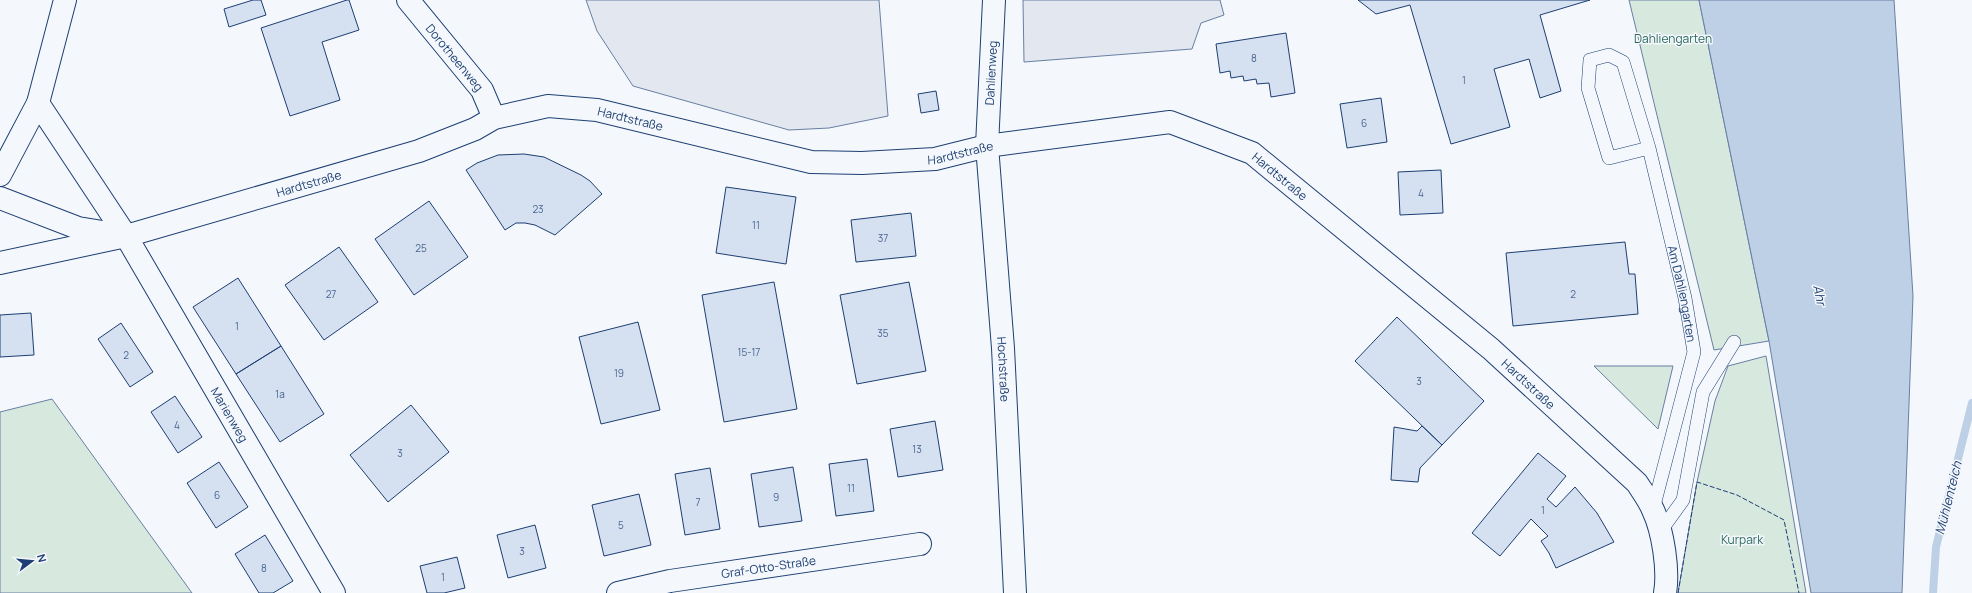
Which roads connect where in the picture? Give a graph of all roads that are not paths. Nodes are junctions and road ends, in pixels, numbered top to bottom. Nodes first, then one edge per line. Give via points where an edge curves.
1 (65, 0) edge
2 (408, 0) edge
3 (994, 0) edge
4 (38, 102) junction
5 (494, 118) junction
6 (987, 146) junction
7 (1649, 148) junction
8 (0, 175) edge
9 (0, 198) edge
10 (126, 236) junction
11 (0, 263) edge
12 (1734, 342) dead end
13 (1653, 509) junction
14 (1660, 532) junction
15 (920, 544) dead end
16 (334, 593) edge
17 (618, 593) edge
18 (1015, 593) edge
19 (1665, 593) edge

1 - 4 street
2 - 5 street, Dorotheenweg via 482,90
3 - 6 street, Dahlienweg
4 - 8 street
4 - 10 street
5 - 6 street, Hardtstraße via 548,106 597,110 811,162 862,163 935,159
5 - 10 street, Hardtstraße via 475,129 419,151
6 - 13 street, Hardtstraße via 1170,122 1252,153 1491,349 1637,483
6 - 18 street, Hochstraße via 1003,348
7 - 7 lane, Am Dahliengarten via 1623,62 1609,55 1590,60 1588,88 1609,158
7 - 13 lane, Am Dahliengarten via 1685,298 1694,352
9 - 10 street, Hardtstraße via 78,228
10 - 11 street, Hardtstraße
10 - 16 street, Marienweg
12 - 14 lane via 1703,392 1683,500
13 - 14 street, Hardtstraße
14 - 19 street, Hardtstraße via 1667,582
15 - 17 street, Graf-Otto-Straße via 670,581

